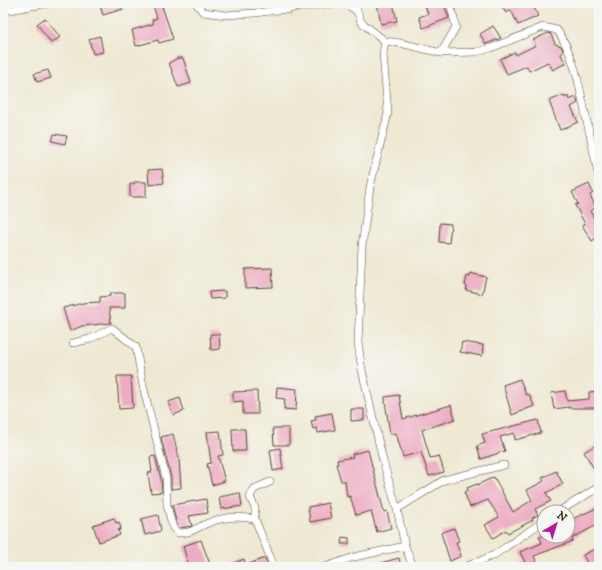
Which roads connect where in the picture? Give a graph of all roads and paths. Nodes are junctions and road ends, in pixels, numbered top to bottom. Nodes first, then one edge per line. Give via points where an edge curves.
1 (48, 3) edge
2 (196, 3) edge
3 (284, 3) edge
4 (333, 3) edge
5 (338, 3) edge
6 (450, 3) edge
7 (357, 7) edge
8 (288, 10) junction
9 (3, 11) edge
10 (385, 41) junction
11 (441, 52) junction
12 (599, 178) edge
13 (73, 343) dead end
14 (504, 465) dead end
15 (270, 482) dead end
16 (599, 487) edge
17 (571, 504) edge
18 (398, 509) junction
19 (255, 519) junction
20 (536, 526) edge
21 (405, 546) junction
22 (274, 567) edge
23 (325, 567) edge
24 (413, 567) edge
25 (465, 567) edge

1 - 9 street
2 - 8 street via 203,12 210,14
3 - 8 street
4 - 8 street
5 - 7 street
6 - 11 street via 456,27
7 - 10 street via 361,22
10 - 11 street
10 - 18 street via 383,54 388,113 370,187 362,246 358,342 383,461
11 - 12 street via 476,52 543,27 557,30 564,39 574,68
13 - 19 street via 90,339 112,328 136,347 141,380 166,478 167,505 172,528 178,533 189,533 206,523 224,518 242,516
14 - 18 street via 444,480
15 - 19 street via 254,489 250,497
16 - 17 street
18 - 21 street
19 - 22 street
20 - 25 street via 494,555
21 - 23 street via 354,557
21 - 24 street

